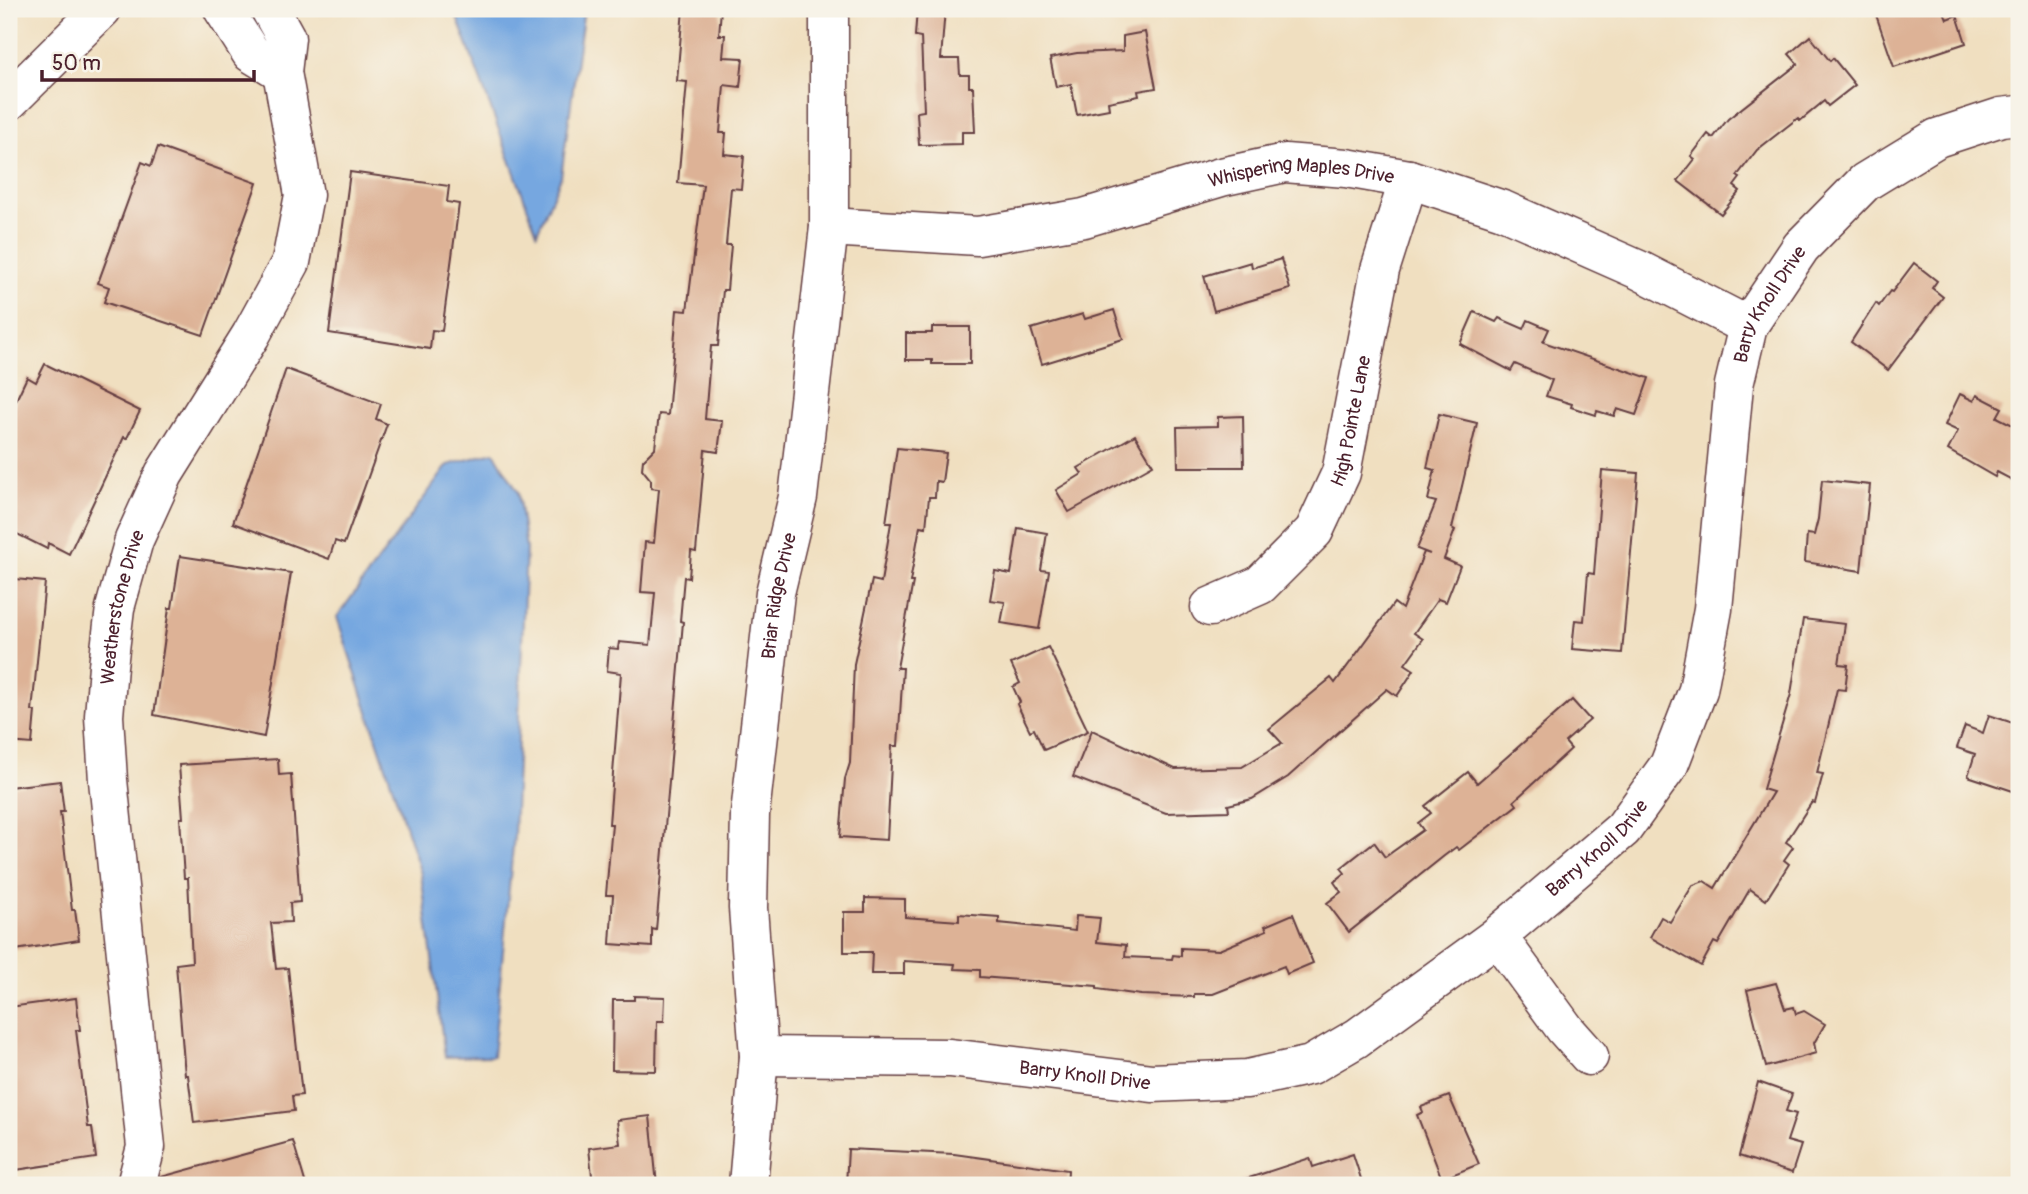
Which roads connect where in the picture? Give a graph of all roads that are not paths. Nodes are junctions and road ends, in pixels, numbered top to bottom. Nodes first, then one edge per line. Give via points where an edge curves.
1 (102, 9) edge
2 (223, 9) edge
3 (270, 9) edge
4 (829, 9) edge
5 (282, 72) junction
6 (9, 101) edge
7 (2019, 115) edge
8 (1409, 179) junction
9 (829, 227) junction
10 (1748, 326) junction
11 (1210, 607) dead end
12 (1497, 936) junction
13 (760, 1056) junction
14 (1589, 1056) dead end
15 (136, 1185) edge
16 (748, 1185) edge

1 - 6 street
2 - 5 street via 251,53
3 - 5 street, Weatherstone Drive via 286,38
4 - 9 street, Briar Ridge Drive
5 - 15 street, Weatherstone Drive via 304,195 291,262 164,474 134,540 115,608 104,716 146,1147
7 - 10 street, Barry Knoll Drive via 1937,138 1866,182 1801,247
8 - 9 street, Whispering Maples Drive via 1285,163 1084,218 978,236
8 - 10 street, Whispering Maples Drive via 1503,210 1639,270
8 - 11 street, High Pointe Lane via 1380,270 1341,473 1314,531 1260,585
9 - 13 street, Briar Ridge Drive via 798,497 775,593 750,814 748,908
10 - 12 street, Barry Knoll Drive via 1734,385 1713,609 1698,690 1669,765 1623,829
12 - 13 street, Barry Knoll Drive via 1357,1038 1311,1065 1247,1079 1152,1083 950,1058
12 - 14 street
13 - 16 street, Briar Ridge Drive

